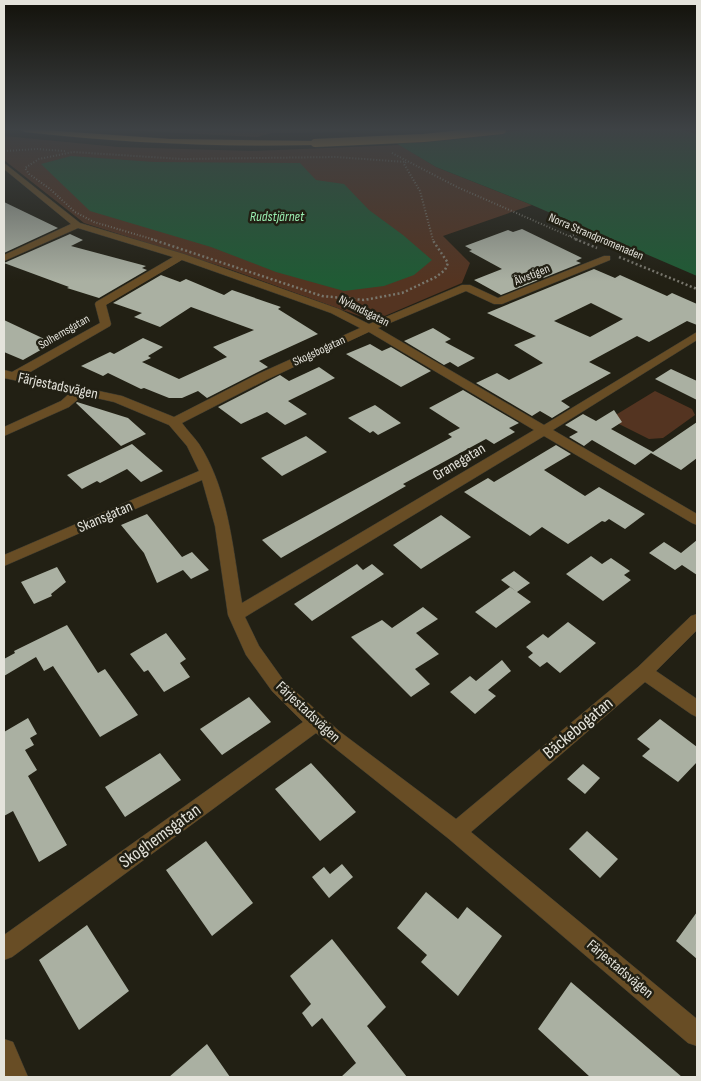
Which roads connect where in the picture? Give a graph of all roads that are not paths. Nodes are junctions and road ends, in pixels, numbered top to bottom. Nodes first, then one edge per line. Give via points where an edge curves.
1 (23, 180) edge
2 (77, 225) junction
3 (608, 254) road end
4 (181, 256) junction
5 (4, 258) edge
6 (466, 288) joint
7 (368, 328) junction
8 (697, 335) edge
9 (9, 375) edge
10 (80, 390) junction
11 (174, 422) junction
12 (544, 430) junction
13 (4, 432) edge
14 (207, 473) junction
15 (697, 520) edge
16 (4, 561) edge
17 (236, 615) junction
18 (697, 620) edge
19 (644, 672) junction
20 (697, 709) edge
21 (316, 722) junction
22 (456, 832) junction
23 (4, 950) edge
24 (697, 1034) edge
25 (4, 1051) edge
26 (16, 1077) edge

1 - 2 street, Nylandsgatan
2 - 4 street, Nylandsgatan
2 - 5 street
3 - 6 street, Älvstigen via 498,302
4 - 7 street, Nylandsgatan via 335,311
4 - 9 street, Solhemsgatan via 100,304 106,324
6 - 7 street, Skogsbogatan
7 - 11 street, Skogsbogatan
7 - 12 street, Nylandsgatan
8 - 12 street, Granegatan
9 - 10 street, Färjestadsvägen
10 - 11 street, Färjestadsvägen via 118,399
10 - 13 street via 65,404
11 - 14 street, Färjestadsvägen via 194,445
12 - 15 street, Nylandsgatan
12 - 17 street, Granegatan
14 - 16 street, Skansgatan
14 - 17 street, Färjestadsvägen via 222,526
17 - 21 street, Färjestadsvägen via 252,650 278,686
18 - 19 street, Bäckebogatan
19 - 20 street
19 - 22 street, Bäckebogatan
21 - 22 street, Färjestadsvägen
21 - 23 street, Skoghemsgatan
22 - 24 street, Färjestadsvägen
25 - 26 street

